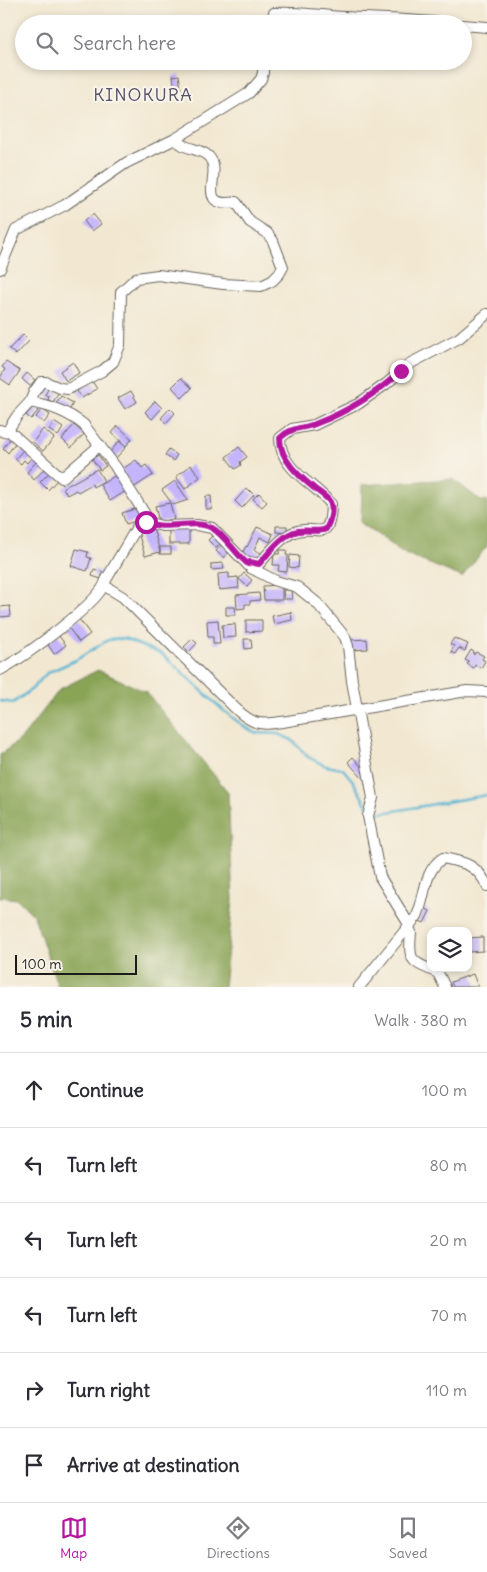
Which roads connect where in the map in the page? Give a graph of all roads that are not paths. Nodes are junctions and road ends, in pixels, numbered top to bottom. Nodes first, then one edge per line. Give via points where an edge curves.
1 (273, 15) edge
2 (321, 15) edge
3 (472, 26) edge
4 (487, 27) edge
5 (263, 70) edge
6 (176, 139) junction
7 (0, 269) edge
8 (487, 314) edge
9 (30, 402) junction
10 (4, 430) edge
11 (100, 446) junction
12 (146, 522) junction
13 (248, 564) junction
14 (105, 586) junction
15 (0, 670) edge
16 (487, 692) edge
17 (357, 711) junction
18 (487, 886) edge
19 (409, 928) junction
20 (359, 987) edge
21 (445, 987) edge

1 - 2 street via 290,12
3 - 4 street
5 - 6 street via 249,93
6 - 7 street via 126,163 65,204 21,226 13,236
6 - 9 street via 210,157 214,165 211,190 215,200 220,203 236,202 250,222 273,241 283,267 272,281 261,286 158,275 136,278 122,292 120,345 113,362 68,388 41,382
8 - 13 street via 459,338 411,363 358,404 314,425 298,427 280,438 280,446 298,475 331,504 329,524 320,531 292,532 259,564
9 - 10 street
9 - 11 street via 74,418 84,425
10 - 11 street via 62,478
11 - 12 street via 133,493
12 - 13 street via 162,526 212,528
12 - 14 street via 137,527
13 - 17 street via 276,581 304,592 345,637
14 - 15 street via 66,624
14 - 17 street via 123,597 253,723 276,723
16 - 17 street via 467,691
17 - 19 street via 373,798 368,816 380,877
18 - 19 street via 472,867 443,858 429,872 422,906
19 - 20 street
19 - 21 street via 411,956 415,963 438,974

